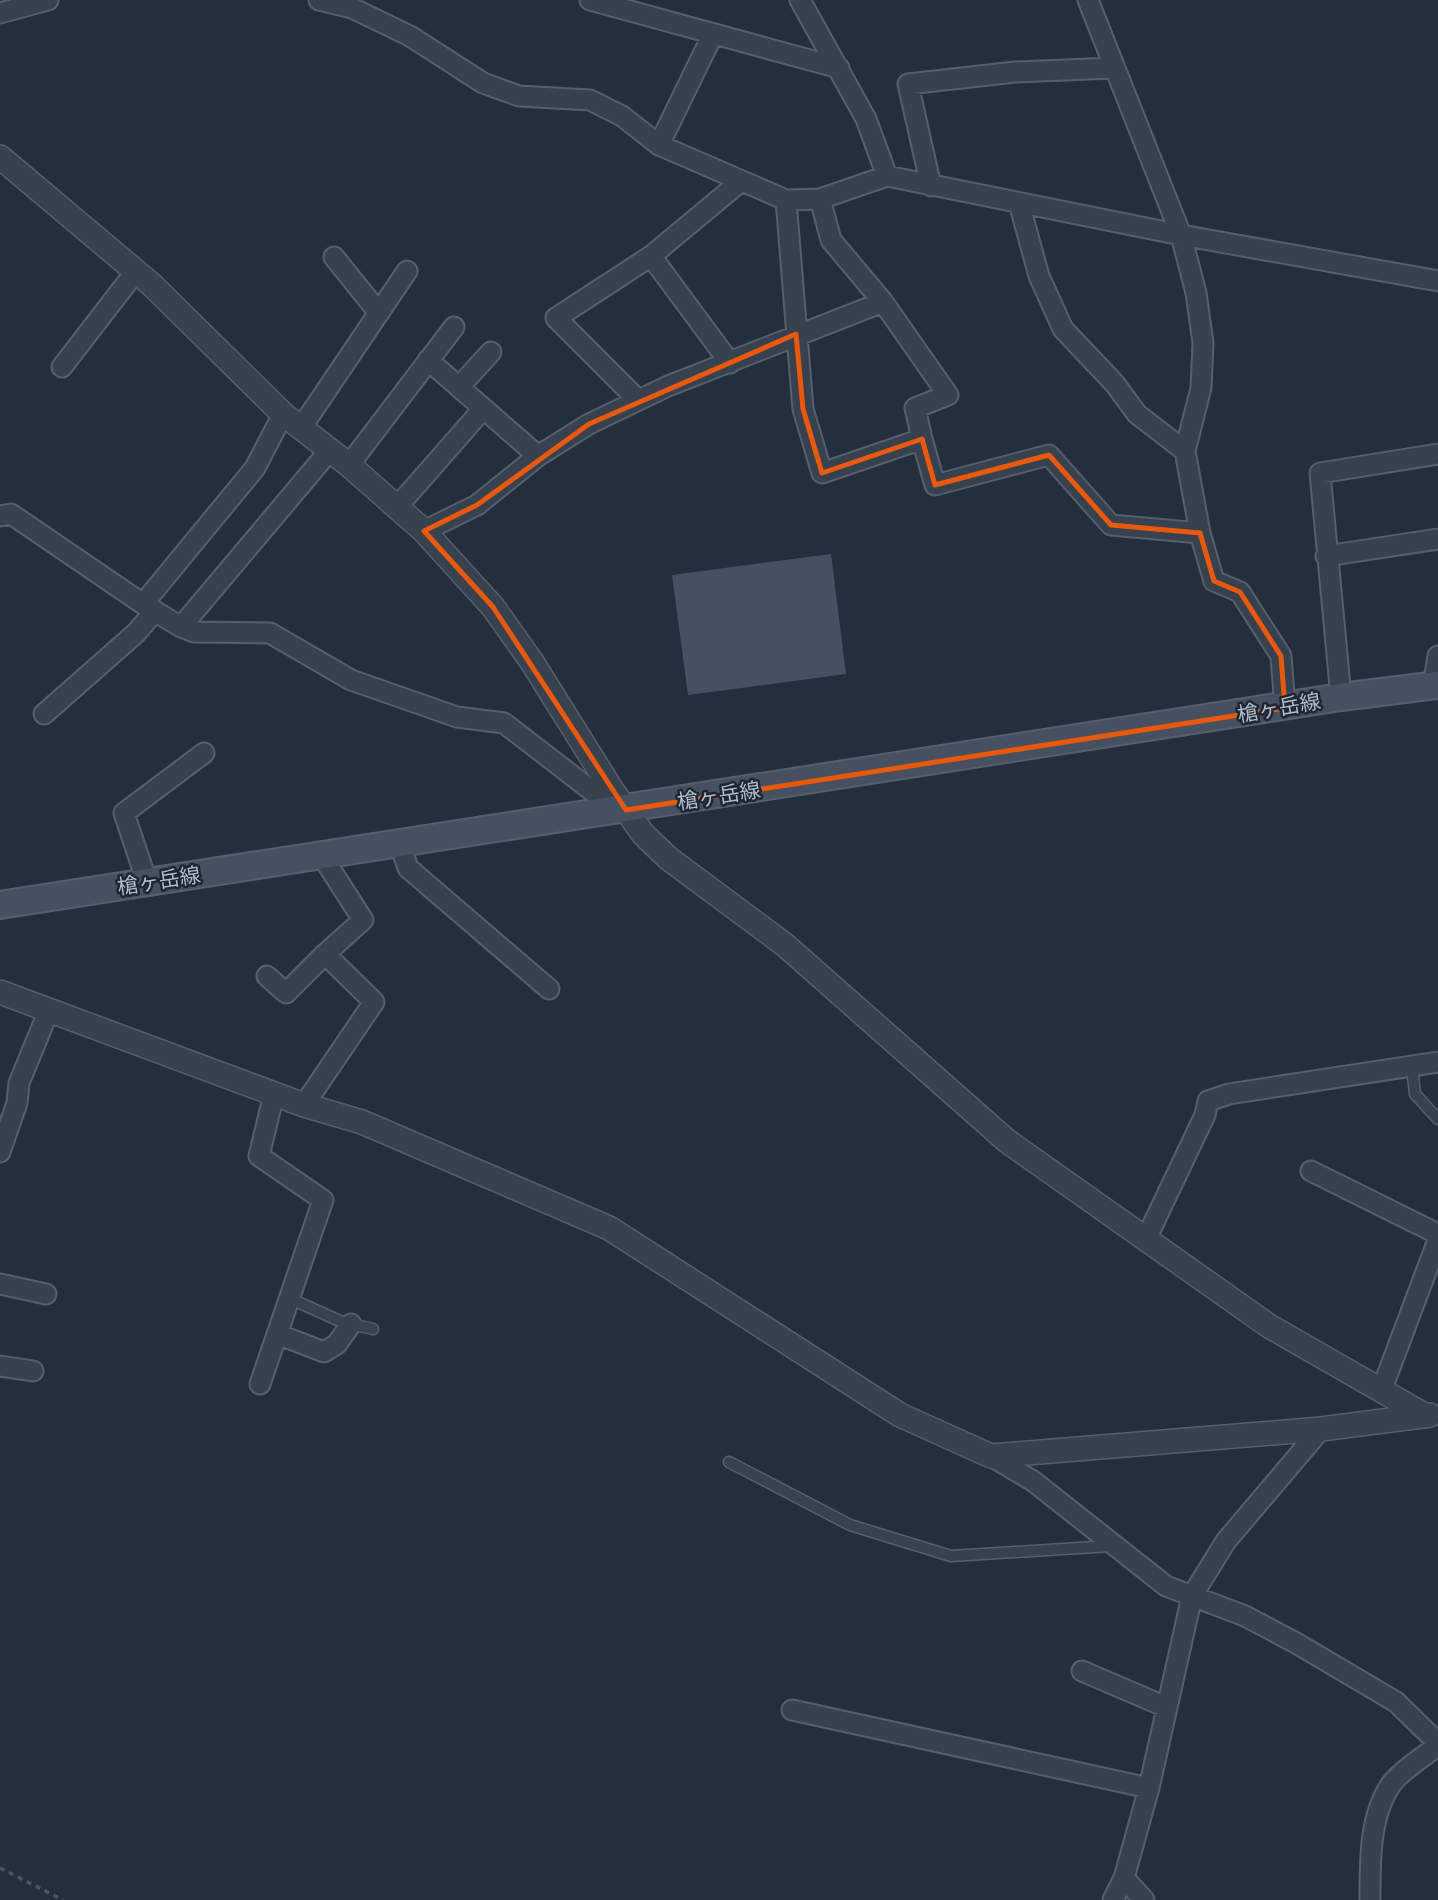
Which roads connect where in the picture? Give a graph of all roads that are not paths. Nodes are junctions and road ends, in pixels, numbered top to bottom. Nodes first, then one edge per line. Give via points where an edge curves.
1 (48, 0) edge
2 (319, 0) edge
3 (590, 0) edge
4 (800, 0) edge
5 (1088, 0) edge
6 (0, 13) edge
7 (713, 34) junction
8 (839, 68) junction
9 (1114, 68) junction
10 (659, 145) junction
11 (0, 157) edge
12 (887, 176) junction
13 (740, 183) junction
14 (932, 186) junction
15 (786, 200) junction
16 (820, 200) junction
17 (1019, 204) junction
18 (1181, 235) junction
19 (651, 256) junction
20 (334, 257) dead end
21 (136, 271) junction
22 (407, 271) dead end
23 (1438, 281) edge
24 (883, 302) junction
25 (380, 313) junction
26 (454, 327) dead end
27 (796, 334) junction
28 (491, 352) dead end
29 (428, 360) junction
30 (730, 363) junction
31 (62, 367) dead end
32 (459, 387) junction
33 (638, 400) junction
34 (484, 409) junction
35 (283, 414) junction
36 (301, 428) junction
37 (922, 439) junction
38 (330, 450) junction
39 (1185, 452) junction
40 (1438, 454) edge
41 (538, 456) junction
42 (349, 465) junction
43 (397, 507) junction
44 (0, 516) edge
45 (424, 531) junction
46 (1200, 533) junction
47 (1438, 539) edge
48 (1326, 556) junction
49 (149, 607) junction
50 (181, 627) junction
51 (1438, 656) edge
52 (1436, 685) edge
53 (1341, 697) junction
54 (1285, 708) junction
55 (44, 715) dead end
56 (204, 753) dead end
57 (626, 810) junction
58 (400, 845) junction
59 (322, 856) junction
60 (147, 882) junction
61 (0, 905) edge
62 (326, 954) junction
63 (267, 976) dead end
64 (549, 989) dead end
65 (0, 992) edge
66 (49, 1010) junction
67 (1438, 1062) edge
68 (1412, 1067) junction
69 (274, 1094) junction
70 (304, 1105) junction
71 (1438, 1119) edge
72 (0, 1152) edge
73 (1311, 1171) dead end
74 (1438, 1234) edge
75 (1146, 1239) junction
76 (1438, 1240) edge
77 (0, 1284) edge
78 (46, 1294) dead end
79 (289, 1298) junction
80 (351, 1324) junction
81 (373, 1329) dead end
82 (277, 1334) junction
83 (0, 1366) edge
84 (33, 1371) dead end
85 (260, 1384) dead end
86 (1382, 1389) junction
87 (1434, 1419) edge
88 (1321, 1429) junction
89 (991, 1456) junction
90 (729, 1462) dead end
91 (1115, 1546) junction
92 (1192, 1596) junction
93 (1082, 1671) dead end
94 (1166, 1707) junction
95 (792, 1710) dead end
96 (1438, 1744) edge
97 (1149, 1788) junction
98 (1124, 1878) junction
99 (1113, 1900) edge
100 (1144, 1900) edge
101 (1370, 1900) edge

1 - 6 street
2 - 10 street via 352,8 410,36 484,83 519,96 590,100 622,116
3 - 7 street
4 - 8 street
5 - 9 street
7 - 8 street
7 - 10 street
8 - 12 street via 866,119
9 - 14 street via 1015,72 908,84
9 - 18 street
10 - 13 street
11 - 21 street
12 - 14 street
12 - 16 street
13 - 15 street
13 - 19 street
14 - 17 street
15 - 16 street
15 - 27 street
16 - 24 street via 831,240
17 - 18 street
17 - 39 street via 1039,276 1063,329 1137,414
18 - 23 street
18 - 39 street via 1203,343 1201,388
19 - 30 street
19 - 33 street via 556,318
20 - 25 street
21 - 31 street
21 - 35 street
22 - 25 street
24 - 27 street
24 - 37 street via 948,395 915,408
25 - 36 street
26 - 29 street
27 - 30 street
27 - 37 street via 803,409 822,473
28 - 32 street
29 - 32 street
29 - 42 street
30 - 33 street
32 - 34 street
33 - 41 street
34 - 41 street
34 - 43 street
35 - 36 street
35 - 49 street via 255,468
36 - 38 street
37 - 46 street via 935,485 1049,455 1111,525
38 - 42 street
38 - 50 street
39 - 46 street
40 - 48 street via 1320,473
41 - 45 street via 477,505
42 - 43 street
43 - 45 street
44 - 49 street via 11,514
45 - 57 street via 501,618 533,662
46 - 54 street via 1214,581 1240,592 1281,656
47 - 48 street
48 - 53 street
49 - 50 street
49 - 55 street via 136,633
50 - 57 street via 194,632 270,633 351,680 457,717 504,723 586,787
51 - 52 street
52 - 53 main road, 槍ヶ岳線
53 - 54 main road, 槍ヶ岳線
54 - 57 main road, 槍ヶ岳線
56 - 60 street via 124,813
57 - 58 main road, 槍ヶ岳線
57 - 75 street via 668,858 785,945 1007,1141
58 - 59 main road, 槍ヶ岳線
58 - 64 street via 408,868
59 - 60 main road, 槍ヶ岳線
59 - 62 street via 363,920
60 - 61 main road, 槍ヶ岳線
62 - 63 street via 286,993
62 - 70 street via 373,1002
65 - 66 street
66 - 69 street
66 - 72 street via 19,1083
67 - 68 street
68 - 71 lane via 1415,1094
68 - 75 street via 1208,1101
69 - 70 street
69 - 79 street via 259,1156 323,1200
70 - 89 street via 362,1122 610,1228 900,1415
73 - 74 street
75 - 86 street via 1269,1326
76 - 86 street
77 - 78 street
79 - 80 lane
79 - 82 street
80 - 81 lane
80 - 82 street via 324,1352
82 - 85 street
83 - 84 street
86 - 87 street
87 - 88 street
88 - 89 street
88 - 92 street via 1226,1541
89 - 91 street via 1033,1481
90 - 91 lane via 850,1525 951,1556
91 - 92 street via 1166,1586
92 - 94 street
92 - 96 street via 1245,1616 1396,1702
93 - 94 street
94 - 97 street
95 - 97 street
96 - 101 street via 1393,1782 1379,1807
97 - 98 street
98 - 99 street
98 - 100 street

